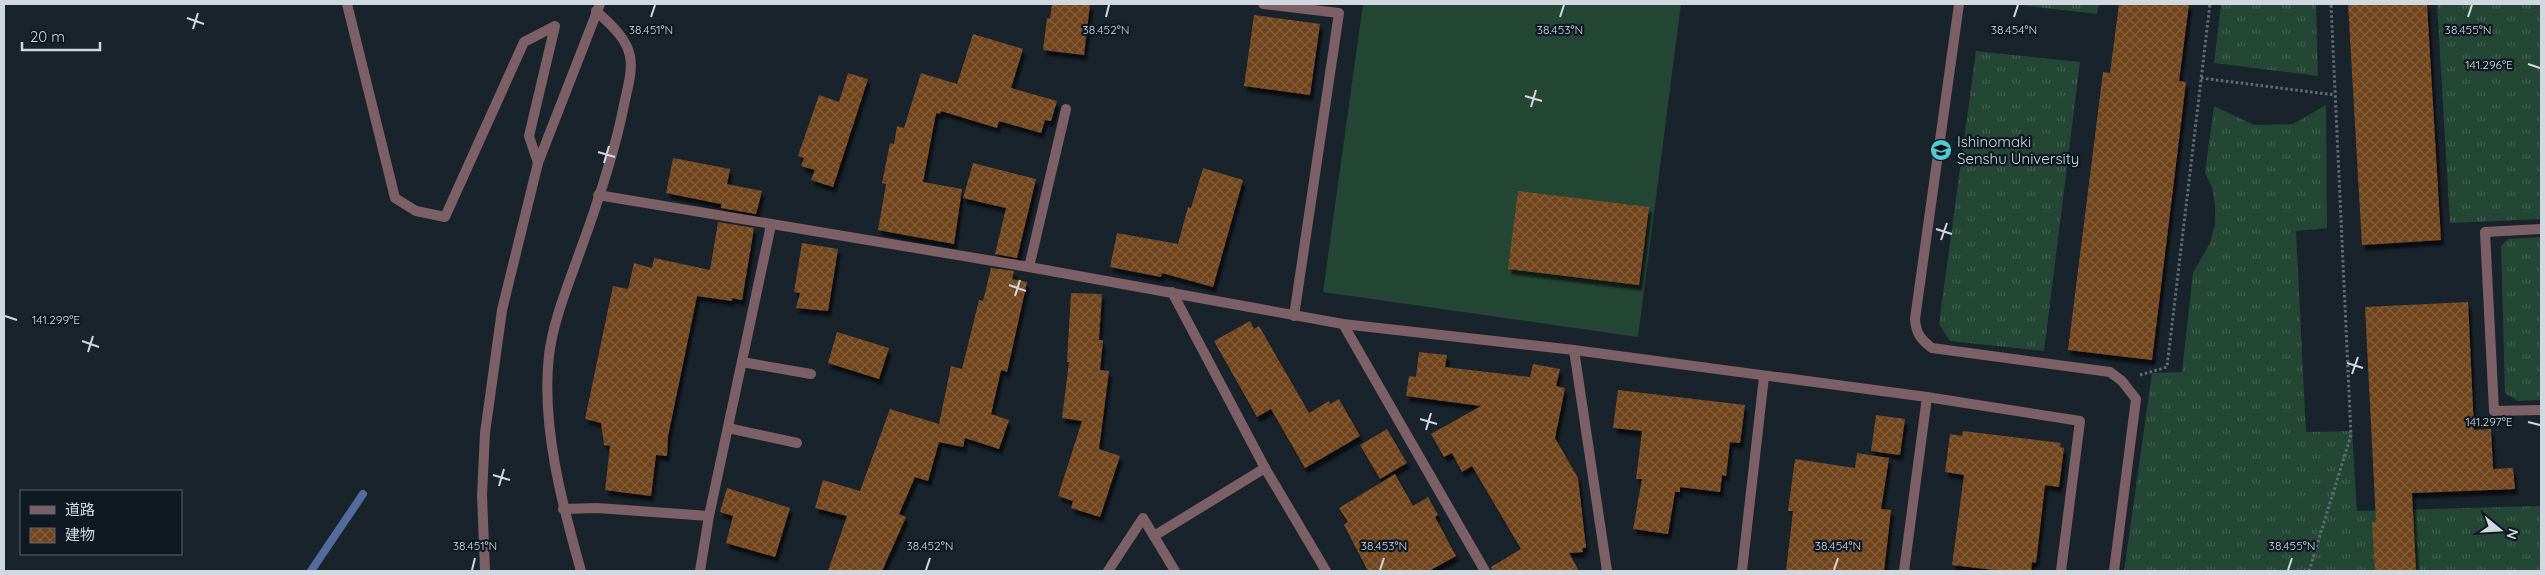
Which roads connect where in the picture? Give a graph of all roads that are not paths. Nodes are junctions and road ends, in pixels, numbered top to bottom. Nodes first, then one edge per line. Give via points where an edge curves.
1 (347, 4) edge
2 (1263, 4) edge
3 (1959, 4) edge
4 (598, 8) edge
5 (1066, 109) dead end
6 (538, 163) junction
7 (598, 195) junction
8 (771, 225) junction
9 (2541, 229) edge
10 (1029, 267) junction
11 (1172, 292) junction
12 (1294, 316) junction
13 (1343, 324) junction
14 (1574, 350) junction
15 (742, 362) junction
16 (810, 374) dead end
17 (1764, 377) junction
18 (1927, 397) junction
19 (2541, 410) edge
20 (728, 428) junction
21 (797, 443) dead end
22 (1265, 468) junction
23 (563, 508) junction
24 (709, 516) junction
25 (1154, 536) junction
26 (484, 571) edge
27 (581, 571) edge
28 (700, 571) edge
29 (1108, 571) edge
30 (1175, 571) edge
31 (1326, 571) edge
32 (1485, 571) edge
33 (1607, 571) edge
34 (1742, 571) edge
35 (1904, 571) edge
36 (2061, 571) edge
37 (2114, 571) edge

1 - 6 street via 395,198 416,211 446,217 524,42 555,26 529,136
2 - 12 street via 1339,13
3 - 37 street via 1914,319 1916,332 1932,348 2110,372 2122,381 2136,399
4 - 6 street
4 - 7 street via 626,43 630,57 619,130
5 - 10 street
6 - 26 street via 502,310 492,374 482,495
7 - 8 street
7 - 23 street via 562,301 549,354 549,414
8 - 10 street
8 - 15 street
9 - 19 street via 2485,232 2494,411
10 - 11 street
11 - 12 street
11 - 22 street
12 - 13 street
13 - 14 street
13 - 32 street
14 - 17 street
14 - 33 street
15 - 16 street
15 - 20 street
17 - 18 street
17 - 34 street
18 - 35 street
18 - 36 street via 2080,421
20 - 21 street
20 - 24 street
22 - 25 street
22 - 31 street
23 - 24 street
23 - 27 street
24 - 28 street
25 - 29 street via 1143,518
25 - 30 street

